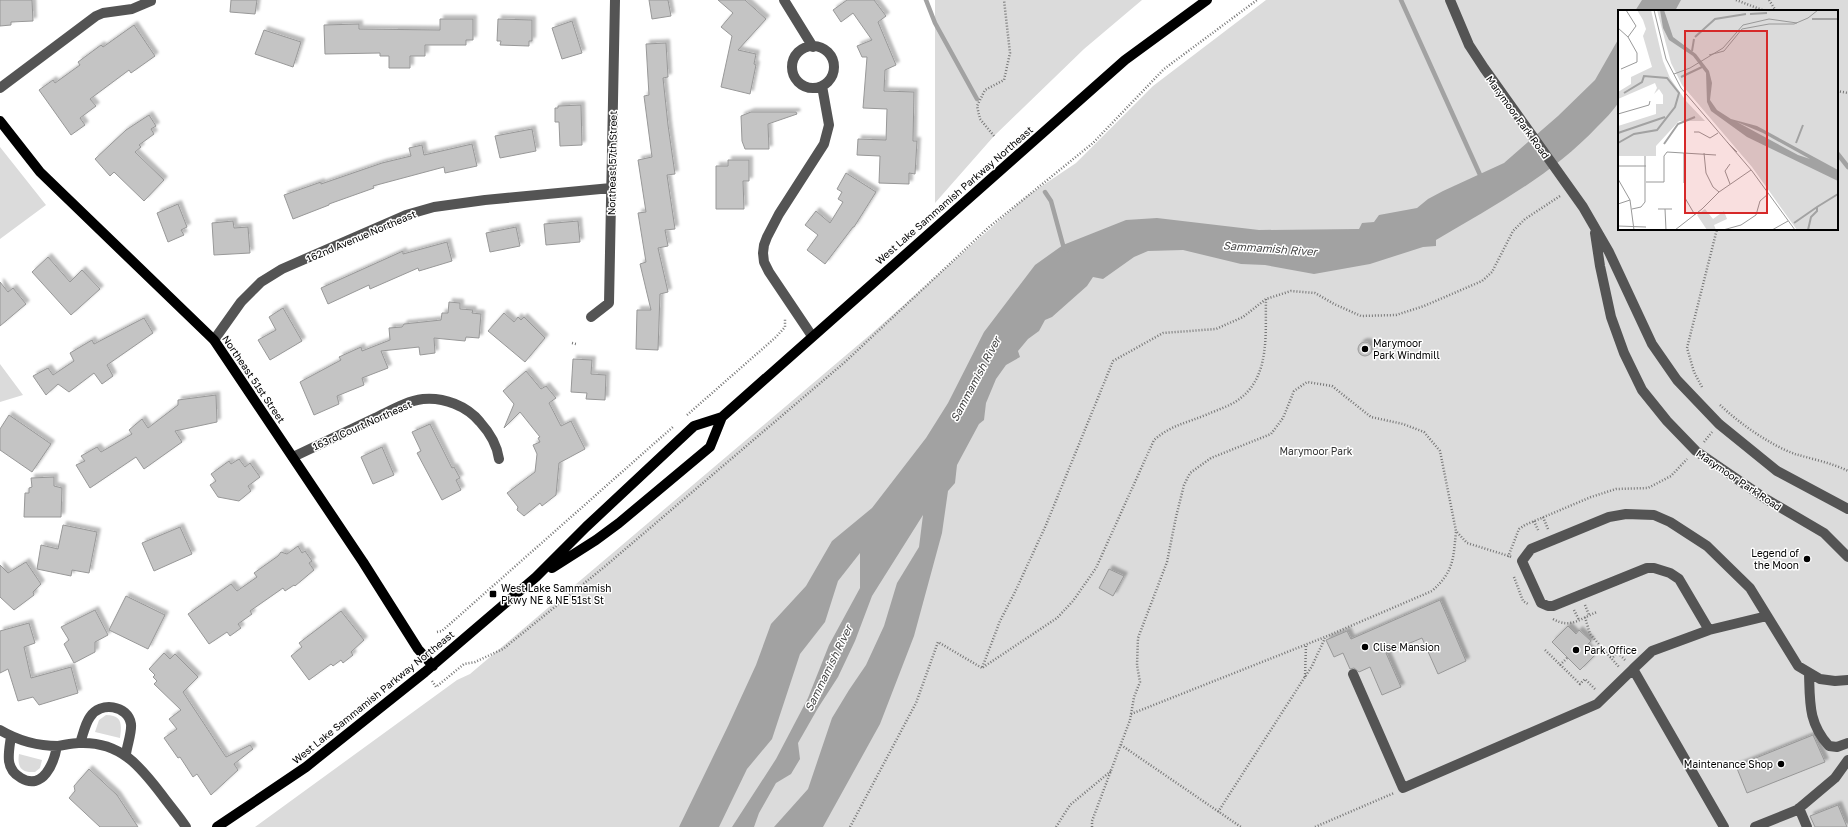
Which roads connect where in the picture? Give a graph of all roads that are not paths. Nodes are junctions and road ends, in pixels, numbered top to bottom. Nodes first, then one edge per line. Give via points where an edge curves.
1 (615, 0) edge
2 (784, 0) edge
3 (1207, 0) edge
4 (1450, 0) edge
5 (151, 1) dead end
6 (813, 47) junction
7 (822, 86) junction
8 (0, 88) edge
9 (0, 121) edge
10 (611, 188) junction
11 (1595, 229) junction
12 (591, 317) dead end
13 (812, 336) junction
14 (214, 340) junction
15 (722, 417) junction
16 (293, 457) junction
17 (499, 459) dead end
18 (1848, 509) edge
19 (1848, 558) edge
20 (536, 577) junction
21 (1767, 616) junction
22 (1709, 630) junction
23 (433, 666) junction
24 (1629, 669) junction
25 (1809, 673) junction
26 (1353, 674) dead end
27 (1847, 683) edge
28 (0, 730) edge
29 (11, 736) junction
30 (80, 743) junction
31 (1848, 743) edge
32 (57, 746) junction
33 (126, 754) junction
34 (1848, 760) edge
35 (1799, 808) junction
36 (186, 827) edge
37 (217, 827) edge
38 (1724, 827) edge
39 (1755, 827) edge
40 (1807, 827) edge

1 - 10 street, Northeast 57th Street
2 - 6 street
3 - 13 main road, West Lake Sammamish Parkway Northeast via 1125,60
4 - 11 street, Marymoor Park Road via 1469,45 1515,114 1583,207
5 - 8 street via 132,9 96,16
6 - 7 street via 825,50 833,62 832,75
6 - 7 street via 798,52 794,58 793,71 799,83 811,88
7 - 13 street via 829,124 824,144 779,214 764,245 763,254 769,272
9 - 14 main road, Northeast 51st Street via 40,172
10 - 12 street, Northeast 57th Street via 609,303
10 - 14 street, 162nd Avenue Northeast via 485,200 406,215 282,269 261,282 241,302
11 - 18 street, Marymoor Park Road via 1610,252 1652,344 1677,380 1719,424 1777,471
11 - 19 street, Marymoor Park Road via 1611,317 1624,353 1642,390 1696,451 1766,499 1824,533
13 - 15 main road, West Lake Sammamish Parkway Northeast
14 - 16 main road, Northeast 51st Street
15 - 20 main road, West Lake Sammamish Parkway Northeast via 694,426
15 - 20 main road, West Lake Sammamish Parkway Northeast via 710,447 596,540
16 - 17 street, 163rd Court Northeast via 402,406 424,399 446,401 474,414 488,430 498,448
16 - 23 main road, Northeast 51st Street via 418,649
20 - 23 main road, West Lake Sammamish Parkway Northeast
21 - 22 street
21 - 22 street via 1750,588 1706,546 1670,522 1654,515 1626,514 1608,517 1531,549 1522,560 1541,603 1548,606 1647,568 1670,573 1679,579
21 - 25 street via 1798,666
22 - 24 street via 1652,651
23 - 37 main road, West Lake Sammamish Parkway Northeast via 306,767
24 - 26 street via 1597,704 1403,788
24 - 38 street
25 - 27 street via 1820,679
25 - 31 street via 1810,713 1823,739 1829,746 1837,747
28 - 29 street
29 - 32 street
29 - 32 street via 11,770 25,781 42,778 54,762
30 - 32 street
30 - 33 street via 104,745
30 - 33 street via 90,717 108,706 115,707 122,710 131,724
33 - 36 street via 142,769
34 - 35 street via 1835,778
35 - 39 street
35 - 40 street

